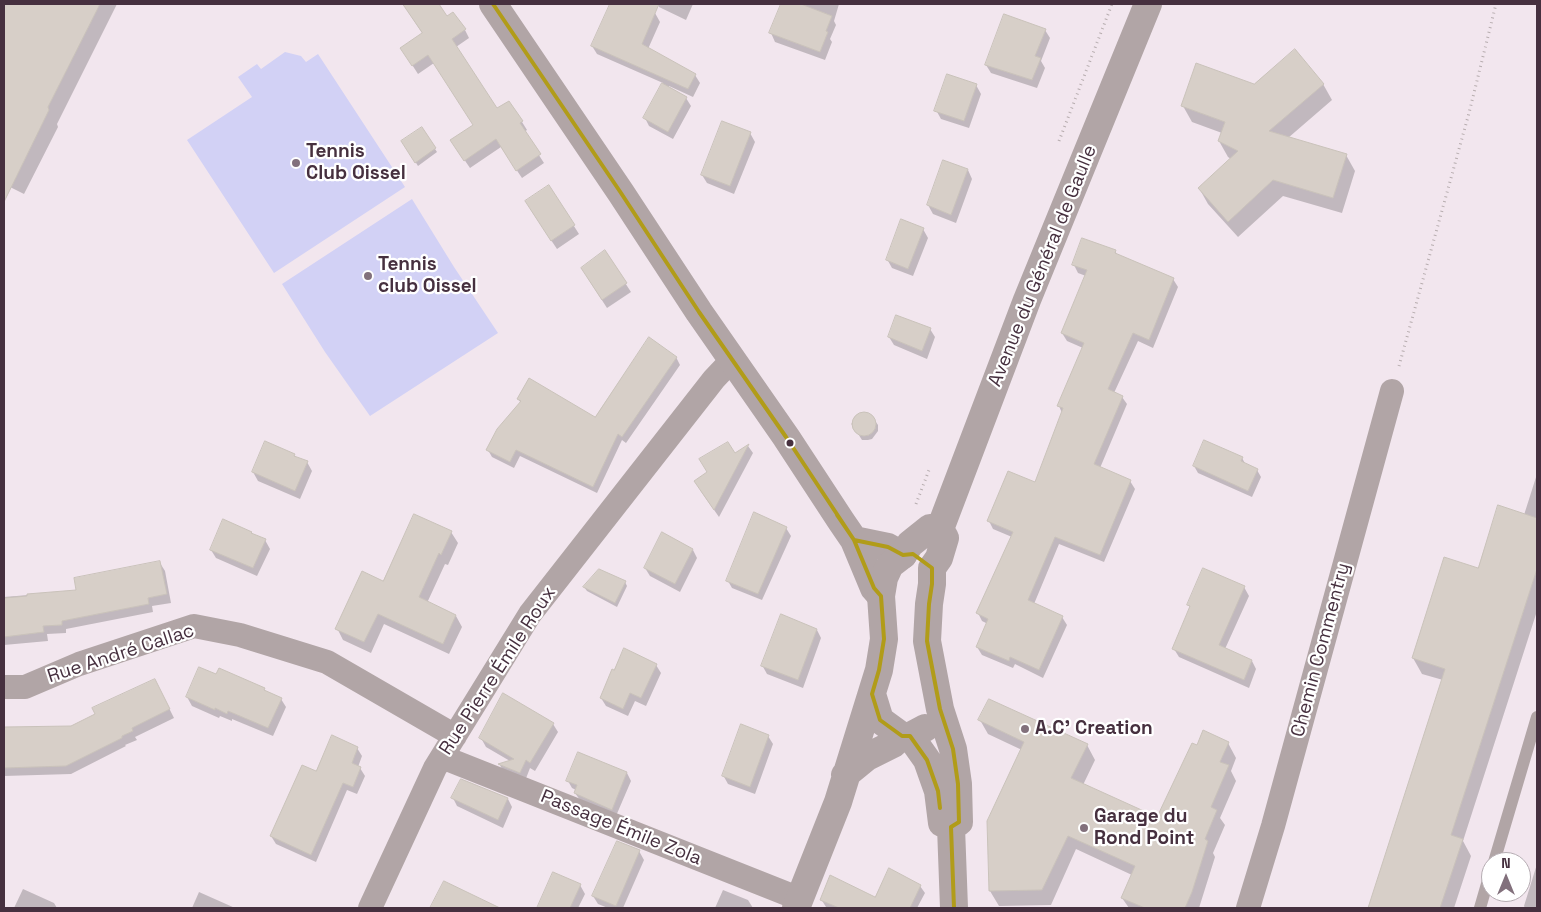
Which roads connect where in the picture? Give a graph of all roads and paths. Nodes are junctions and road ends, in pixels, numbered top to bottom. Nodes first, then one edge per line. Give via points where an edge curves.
1 (493, 4) edge
2 (1112, 4) edge
3 (1148, 4) edge
4 (1496, 4) edge
5 (1058, 143) dead end
6 (732, 360) junction
7 (1392, 391) joint
8 (930, 468) dead end
9 (915, 505) dead end
10 (940, 529) junction
11 (854, 540) junction
12 (903, 555) junction
13 (932, 568) junction
14 (881, 596) junction
15 (4, 687) edge
16 (872, 694) junction
17 (940, 709) junction
18 (1537, 717) edge
19 (454, 736) junction
20 (906, 736) junction
21 (442, 757) junction
22 (845, 775) junction
23 (951, 828) junction
24 (1497, 852) edge
25 (798, 904) edge
26 (370, 908) edge
27 (954, 908) edge
28 (1248, 908) edge

1 - 6 main road
2 - 5 path
3 - 10 main road, Avenue du Général de Gaulle via 1027,300
4 - 7 path
6 - 11 main road
6 - 19 street, Rue Pierre Émile Roux via 530,614
7 - 28 street, Chemin Commentry
8 - 9 path
10 - 12 main road via 930,528 910,544
10 - 13 main road, Avenue du Général de Gaulle via 946,538
11 - 12 main road via 888,547
11 - 14 main road via 874,588
12 - 13 main road via 913,554
12 - 14 main road via 890,565
13 - 17 main road, Avenue du Général de Gaulle via 927,641
14 - 16 main road via 884,639
15 - 19 street, Rue André Callac via 25,687 79,664 194,626 240,635 327,662
16 - 20 main road via 880,720
16 - 22 main road
17 - 20 main road via 926,728
17 - 23 main road, Avenue du Général de Gaulle via 953,749 958,784 959,822
18 - 24 lane
19 - 21 street, Rue Pierre Émile Roux
20 - 22 main road via 867,757
20 - 23 main road via 927,760 938,791 942,823
21 - 25 street, Passage Émile Zola
21 - 26 street, Rue Pierre Émile Roux
22 - 25 main road via 838,802
23 - 27 main road

